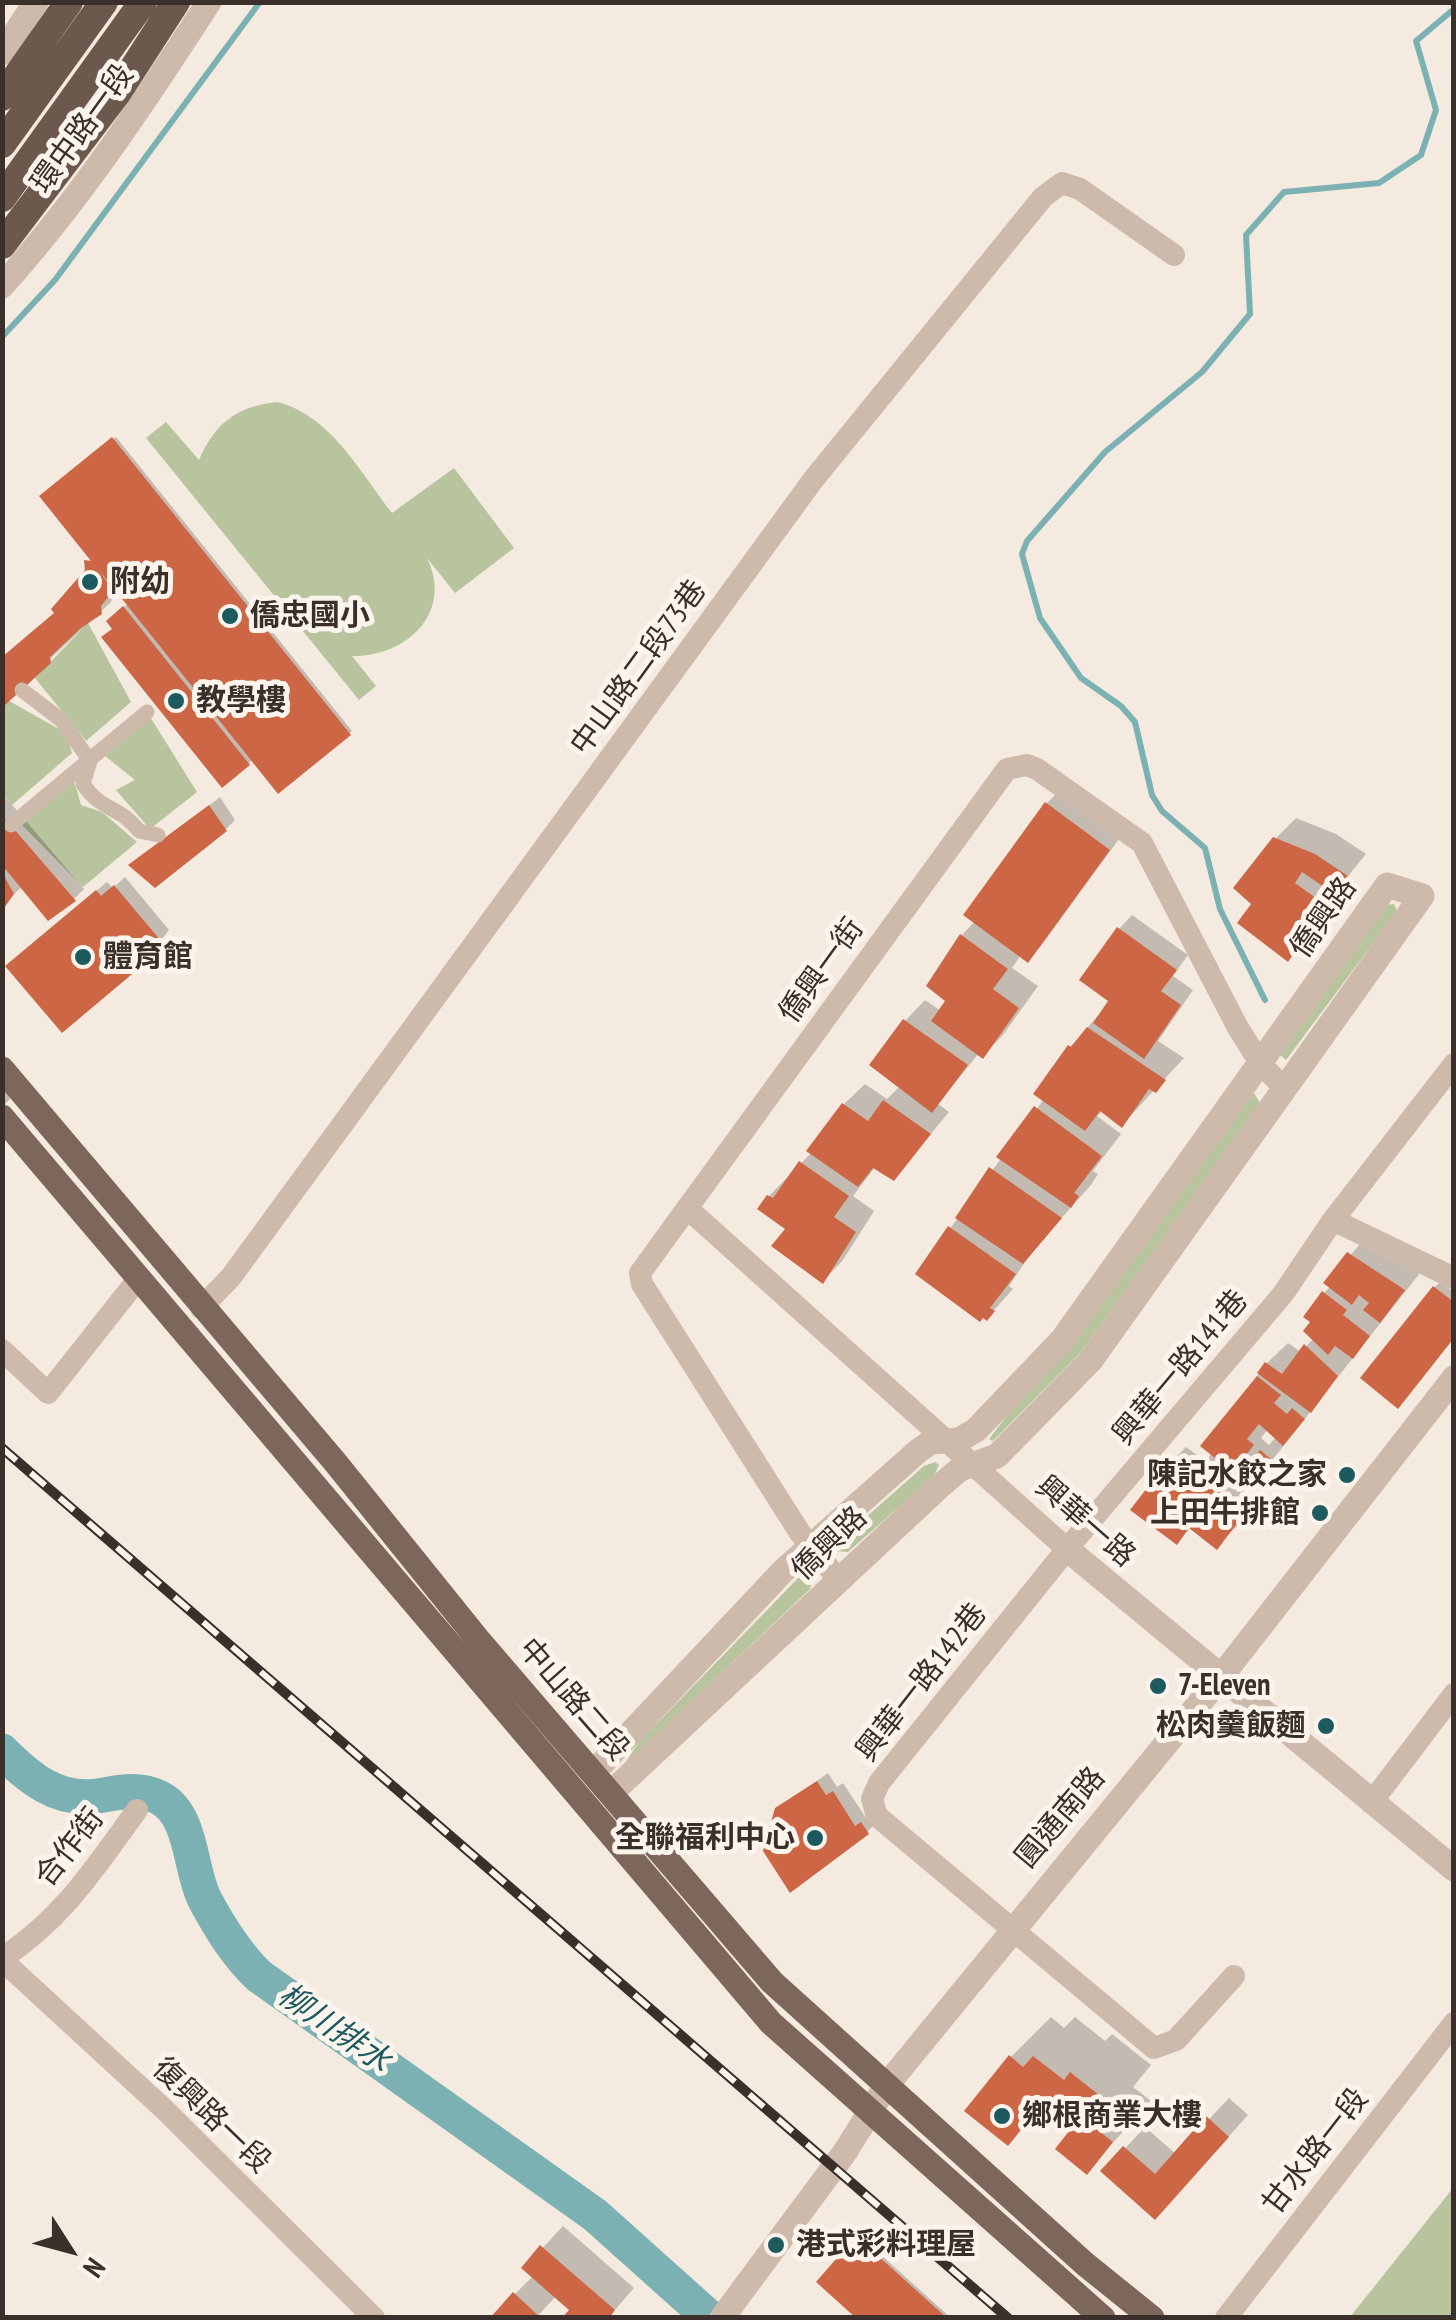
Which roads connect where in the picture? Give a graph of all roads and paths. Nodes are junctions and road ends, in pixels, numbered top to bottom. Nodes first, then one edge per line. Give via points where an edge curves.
1 (36, 2) edge
2 (68, 2) edge
3 (104, 2) edge
4 (143, 2) edge
5 (176, 2) edge
6 (209, 2) edge
7 (2, 53) edge
8 (2, 97) edge
9 (2, 144) edge
10 (2, 198) edge
11 (2, 245) edge
12 (1174, 256) dead end
13 (2, 286) edge
14 (22, 690) dead end
15 (147, 712) dead end
16 (90, 761) junction
17 (11, 825) dead end
18 (158, 835) dead end
19 (1260, 1064) junction
20 (1454, 1064) edge
21 (2, 1069) edge
22 (1285, 1089) junction
23 (2, 1117) edge
24 (686, 1208) junction
25 (1333, 1220) junction
26 (1454, 1278) edge
27 (138, 1279) junction
28 (201, 1308) junction
29 (2, 1350) edge
30 (1454, 1378) edge
31 (946, 1442) junction
32 (970, 1465) junction
33 (810, 1546) junction
34 (1067, 1549) junction
35 (839, 1580) junction
36 (1220, 1678) junction
37 (1454, 1694) edge
38 (593, 1773) junction
39 (611, 1793) junction
40 (1371, 1802) junction
41 (137, 1810) dead end
42 (1454, 1869) edge
43 (1010, 1931) junction
44 (2, 1959) edge
45 (1234, 1976) dead end
46 (1454, 2023) edge
47 (886, 2086) junction
48 (870, 2112) junction
49 (726, 2312) edge
50 (374, 2318) edge
51 (1103, 2318) edge
52 (1152, 2318) edge
53 (1226, 2318) edge

1 - 7 street
2 - 8 highway
3 - 9 highway
4 - 10 highway
5 - 11 highway via 118,92
6 - 13 street, 環中路一段 via 144,103
12 - 28 street, 中山路二段73巷 via 1080,189 1062,183 1043,196 814,480 231,1277
14 - 16 street via 61,720
15 - 16 street
16 - 17 street
16 - 18 street via 84,784 96,804
19 - 22 street, 僑興一街
19 - 22 street, 僑興路 via 1387,885 1422,896
19 - 24 street, 僑興一街 via 1142,842 1038,769 1016,766 1007,769
19 - 31 street, 僑興路 via 1062,1340 976,1430
20 - 25 street, 興華一路141巷
21 - 28 main road, 中山路二段
22 - 32 street, 僑興路 via 1091,1360 997,1456
23 - 27 main road, 中山路二段
24 - 31 street, 興華一路
24 - 33 street, 僑興一街 via 640,1273 642,1284
25 - 26 street
25 - 34 street, 興華一路141巷 via 1283,1294
27 - 29 street via 48,1393
27 - 48 main road, 中山路二段 via 772,2022
28 - 38 main road, 中山路二段
30 - 36 street, 圓通南路
31 - 32 street, 興華一路
31 - 33 street, 僑興路 via 918,1451
32 - 34 street, 興華一路
32 - 35 street, 僑興路
33 - 35 street, 僑興一街
33 - 38 street, 僑興路
34 - 36 street, 興華一路
34 - 43 street, 興華一路142巷 via 872,1799 877,1816
35 - 39 street, 僑興路
36 - 40 street, 興華一路
36 - 43 street, 圓通南路
37 - 40 street
38 - 39 main road, 中山路二段
39 - 47 main road, 中山路二段 via 772,1982
40 - 42 street, 興華一路
41 - 44 street, 合作街 via 101,1866 38,1935
43 - 45 street via 1154,2048 1176,2040
43 - 47 street, 圓通南路
44 - 50 street, 復興路一段
46 - 53 street, 甘水路一段
47 - 48 street, 圓通南路
47 - 52 main road, 中山路二段
48 - 49 street, 圓通南路
48 - 51 main road, 中山路二段

